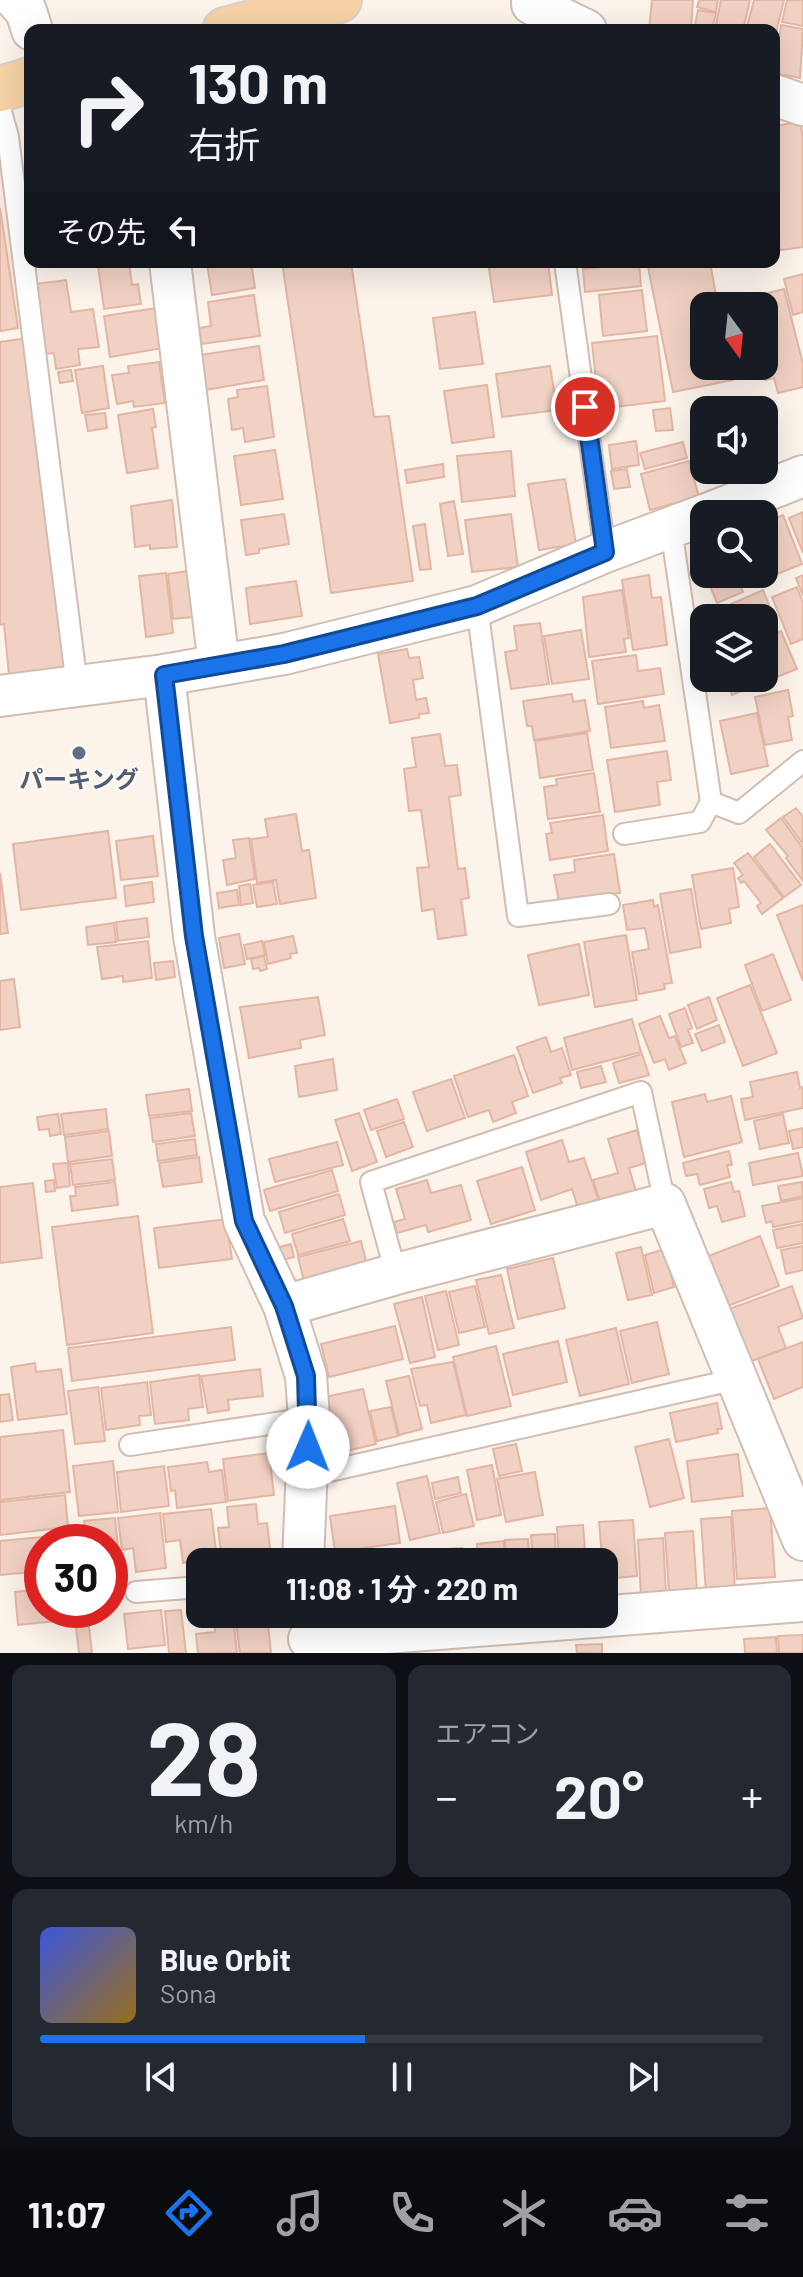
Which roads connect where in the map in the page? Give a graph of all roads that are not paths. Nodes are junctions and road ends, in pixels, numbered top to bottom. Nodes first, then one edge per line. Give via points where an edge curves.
1 (16, 0) edge
2 (314, 3) edge
3 (531, 11) edge
4 (30, 24) edge
5 (245, 24) edge
6 (569, 24) edge
7 (24, 82) edge
8 (0, 89) edge
9 (780, 97) edge
10 (803, 105) edge
11 (0, 108) edge
12 (24, 264) edge
13 (24, 268) edge
14 (171, 268) edge
15 (566, 268) edge
16 (803, 476) edge
17 (742, 500) edge
18 (690, 520) edge
19 (605, 552) junction
20 (698, 588) edge
21 (477, 606) junction
22 (219, 665) junction
23 (164, 675) junction
24 (77, 686) junction
25 (0, 696) edge
26 (803, 761) edge
27 (711, 802) junction
28 (624, 834) dead end
29 (609, 904) dead end
30 (665, 1204) junction
31 (396, 1274) junction
32 (284, 1306) junction
33 (737, 1379) junction
34 (309, 1418) junction
35 (130, 1445) dead end
36 (307, 1476) junction
37 (803, 1540) edge
38 (304, 1548) edge
39 (186, 1588) edge
40 (136, 1592) dead end
41 (803, 1601) edge
42 (309, 1635) edge

1 - 4 street
2 - 5 main road
3 - 6 street
7 - 8 main road
9 - 10 street
11 - 12 lane
13 - 24 lane
14 - 22 street
15 - 19 lane
16 - 17 street
18 - 19 street
19 - 21 street
20 - 27 lane
21 - 22 street
21 - 29 lane via 518,916
22 - 23 street
23 - 24 street
23 - 32 street via 194,936 244,1221
24 - 25 street
26 - 27 lane via 739,813
27 - 28 lane via 700,822
30 - 31 street
30 - 31 lane via 641,1092 371,1182
30 - 33 street
31 - 32 street
32 - 34 street via 306,1376
33 - 36 lane
33 - 37 street
34 - 35 lane
34 - 36 street
36 - 38 street
39 - 40 lane
41 - 42 street

